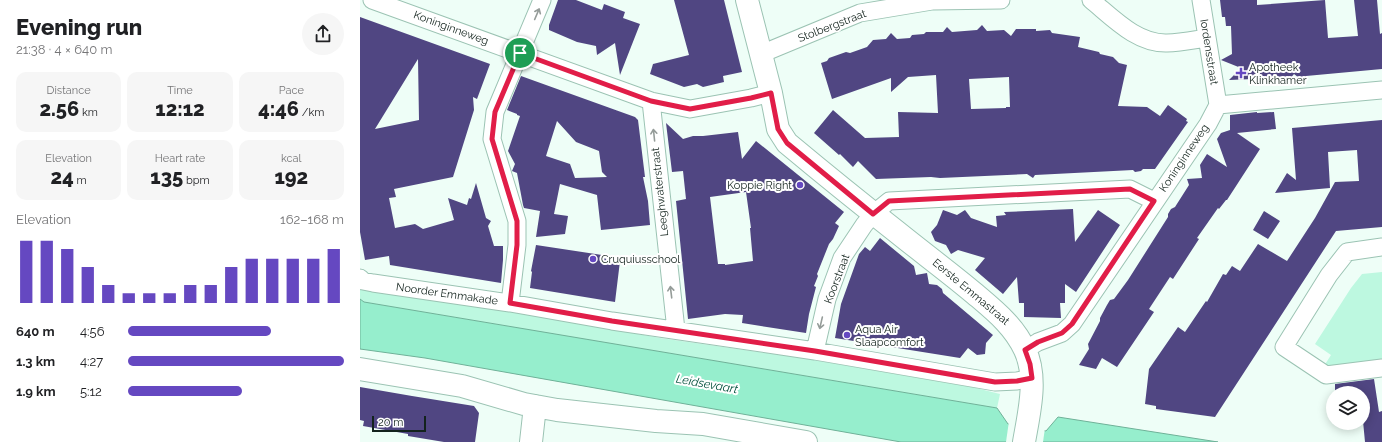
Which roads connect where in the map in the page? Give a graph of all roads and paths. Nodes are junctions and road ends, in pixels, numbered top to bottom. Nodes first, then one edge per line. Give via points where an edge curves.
1 (372, 0) edge
2 (542, 0) edge
3 (747, 0) edge
4 (1001, 0) edge
5 (1091, 0) edge
6 (1201, 0) edge
7 (1207, 38) junction
8 (520, 53) junction
9 (760, 54) junction
10 (1382, 90) edge
11 (771, 93) junction
12 (651, 101) junction
13 (1218, 105) junction
14 (1154, 201) junction
15 (873, 214) junction
16 (1382, 247) edge
17 (360, 278) edge
18 (510, 303) junction
19 (676, 330) junction
20 (1025, 350) junction
21 (815, 351) junction
22 (1382, 368) edge
23 (360, 369) edge
24 (1032, 378) junction
25 (529, 405) junction
26 (1026, 432) edge
27 (531, 442) edge
28 (806, 442) edge

1 - 8 street, Koninginneweg
8 -> 2 street
3 - 9 street
4 - 9 street, Stolbergstraat via 932,1 860,12
5 - 7 street via 1123,27 1145,39 1166,43
6 - 7 street, Iordensstraat
7 - 13 street, Iordensstraat
8 - 12 street, Koninginneweg
8 - 18 street via 495,112 492,139 517,221 517,245
9 - 11 street
10 - 13 street
11 - 12 street, Koninginneweg via 690,109
11 - 15 street via 778,129 787,143
19 -> 12 street, Leeghwaterstraat
13 - 14 street, Koninginneweg via 1208,124
14 - 15 street, Koninginneweg via 1130,189 1062,192 889,201
14 - 20 street via 1072,324 1062,333
15 - 20 street, Eerste Emmastraat via 1003,318 1013,328
15 -> 21 street, Koorstraat via 842,258 827,299
16 - 22 street via 1347,252 1329,275 1284,347 1326,375
17 - 18 street, Noorder Emmakade via 373,284
18 - 19 street, Noorder Emmakade
19 - 21 street, Noorder Emmakade
20 - 24 street, Eerste Emmastraat
21 - 24 street, Noorder Emmakade via 995,382
23 - 25 street via 462,386
24 - 26 street, Eerste Emmastraat
25 - 27 street
25 - 28 street via 620,418 703,424

